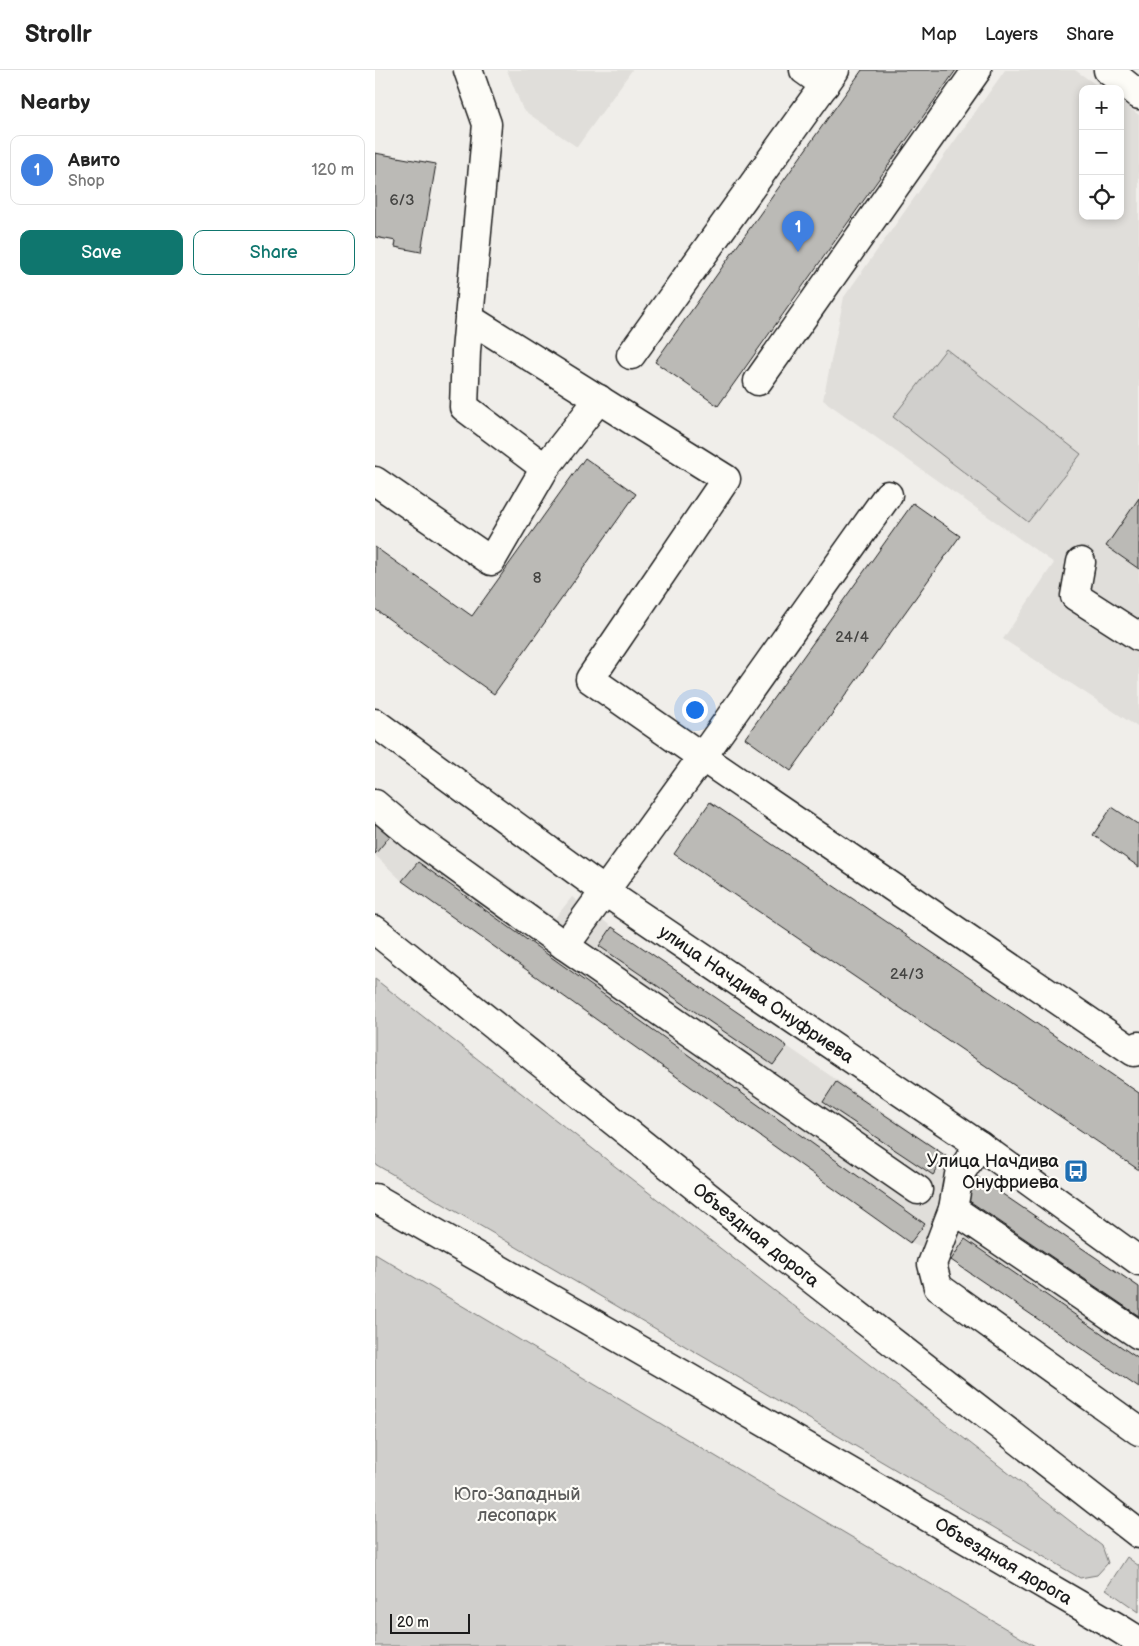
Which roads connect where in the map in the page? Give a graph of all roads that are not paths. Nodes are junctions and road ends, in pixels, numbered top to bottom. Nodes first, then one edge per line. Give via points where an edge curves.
1 (468, 70) edge
2 (977, 70) edge
3 (1108, 70) edge
4 (822, 75) edge
5 (1139, 95) edge
6 (469, 319) junction
7 (631, 355) dead end
8 (758, 381) dead end
9 (599, 399) junction
10 (545, 468) junction
11 (375, 481) edge
12 (888, 495) dead end
13 (1081, 562) dead end
14 (1139, 637) edge
15 (375, 723) edge
16 (702, 758) junction
17 (375, 804) edge
18 (604, 891) junction
19 (375, 930) edge
20 (565, 946) junction
21 (1139, 1046) edge
22 (979, 1145) junction
23 (918, 1190) dead end
24 (375, 1198) edge
25 (953, 1209) junction
26 (1139, 1260) edge
27 (1139, 1335) edge
28 (1139, 1431) edge
29 (1139, 1534) edge
30 (1139, 1641) edge

1 - 6 main road via 487,124
2 - 8 main road
3 - 5 main road
4 - 7 main road
6 - 9 main road
6 - 10 main road via 464,407
9 - 10 main road
9 - 16 main road via 726,479 591,679
10 - 11 main road via 491,561
12 - 16 main road
13 - 14 main road via 1075,596
15 - 18 main road, улица Начдива Онуфриева
16 - 18 main road
16 - 21 main road via 1135,1052
17 - 20 main road via 413,836
18 - 20 main road
18 - 22 main road, улица Начдива Онуфриева
19 - 29 main road, Объездная дорога via 782,1256
20 - 23 main road
22 - 25 main road via 959,1175
22 - 26 main road, улица Начдива Онуфриева
24 - 30 main road, Объездная дорога
25 - 27 main road
25 - 28 main road via 932,1264 938,1287

